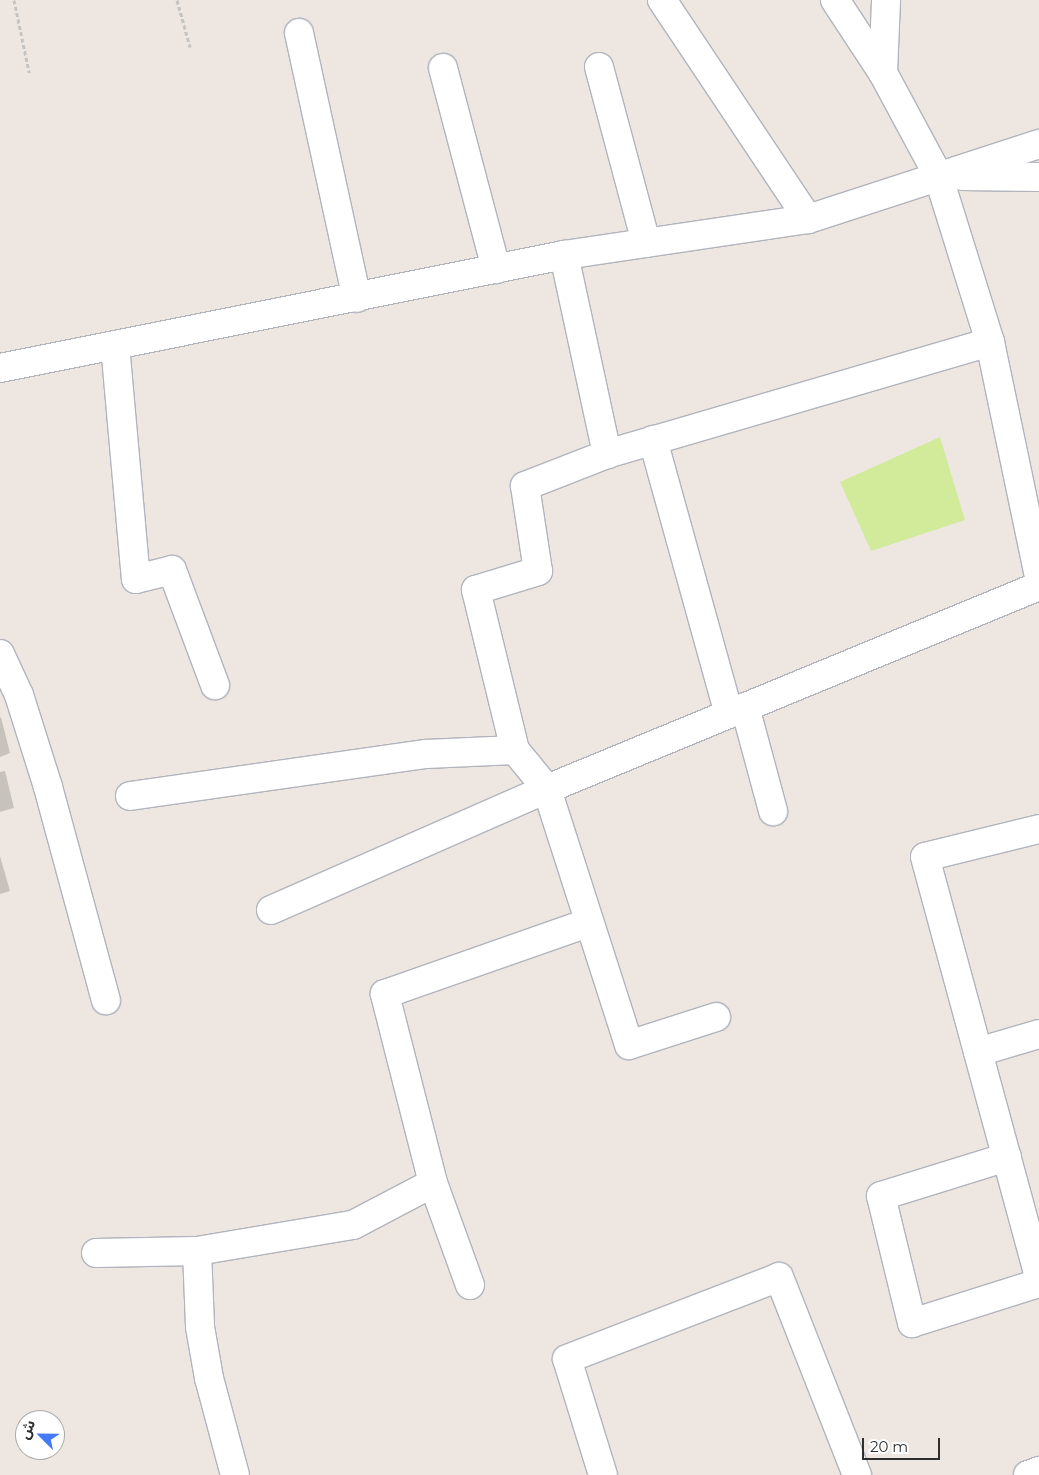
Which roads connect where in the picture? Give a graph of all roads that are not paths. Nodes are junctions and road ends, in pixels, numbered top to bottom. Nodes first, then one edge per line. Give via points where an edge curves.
1 (662, 0) edge
2 (835, 0) edge
3 (888, 1) edge
4 (299, 33) dead end
5 (599, 67) dead end
6 (443, 68) dead end
7 (883, 73) junction
8 (1039, 144) edge
9 (938, 175) junction
10 (1039, 177) edge
11 (808, 220) junction
12 (646, 243) junction
13 (564, 254) junction
14 (496, 269) junction
15 (357, 298) junction
16 (990, 342) junction
17 (115, 346) junction
18 (0, 368) edge
19 (653, 440) junction
20 (607, 454) junction
21 (1039, 577) edge
22 (1039, 586) edge
23 (0, 654) edge
24 (215, 685) dead end
25 (737, 711) junction
26 (515, 750) junction
27 (547, 789) junction
28 (130, 796) dead end
29 (773, 810) dead end
30 (1039, 829) edge
31 (271, 910) dead end
32 (588, 923) junction
33 (106, 1000) dead end
34 (716, 1017) dead end
35 (1039, 1034) edge
36 (978, 1052) junction
37 (1007, 1157) junction
38 (433, 1183) junction
39 (197, 1250) junction
40 (96, 1253) dead end
41 (1039, 1277) edge
42 (1039, 1283) edge
43 (470, 1286) dead end
44 (1039, 1471) edge
45 (234, 1475) edge
46 (603, 1475) edge
47 (857, 1475) edge
48 (1028, 1475) edge

1 - 11 street
2 - 7 street
3 - 7 street
4 - 15 street
5 - 12 street
6 - 14 street
7 - 9 street
8 - 9 street
9 - 10 street
9 - 11 street
9 - 16 street
11 - 12 street
12 - 13 street
13 - 14 street
13 - 20 street
14 - 15 street
15 - 17 street
16 - 19 street
16 - 21 street
17 - 18 street
17 - 24 street via 136,578 172,570
19 - 20 street
19 - 25 street
20 - 26 street via 525,486 538,571 476,590
22 - 25 street
23 - 33 street via 19,695 48,787
25 - 27 street
25 - 29 street
26 - 27 street
26 - 28 street via 426,754
27 - 31 street
27 - 32 street
30 - 36 street via 925,857
32 - 34 street via 629,1045
32 - 38 street via 385,994
35 - 36 street
36 - 37 street
37 - 41 street
37 - 42 street via 881,1196 912,1323
38 - 39 street via 353,1225
38 - 43 street
39 - 40 street
39 - 45 street via 200,1327 208,1378
44 - 48 street
46 - 47 street via 567,1359 779,1277

